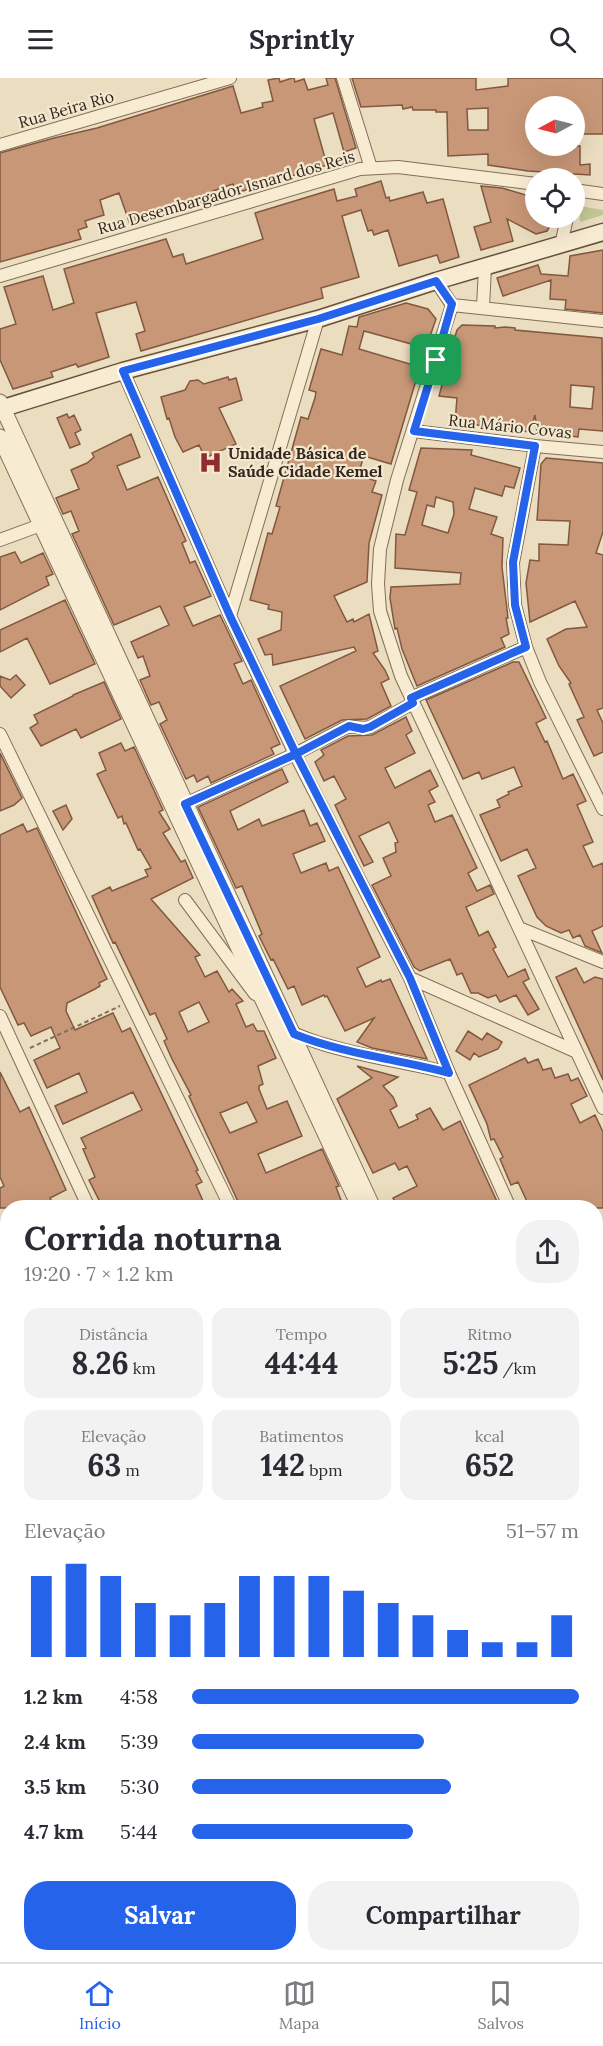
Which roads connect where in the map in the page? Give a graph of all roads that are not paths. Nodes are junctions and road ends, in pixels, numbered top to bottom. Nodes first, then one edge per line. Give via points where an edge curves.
1 (230, 78) edge
2 (343, 78) edge
3 (209, 81) edge
4 (0, 145) edge
5 (371, 168) junction
6 (525, 183) edge
7 (585, 192) edge
8 (603, 194) edge
9 (565, 228) edge
10 (603, 232) edge
11 (561, 245) junction
12 (485, 267) junction
13 (0, 276) edge
14 (436, 281) junction
15 (452, 304) junction
16 (483, 308) junction
17 (318, 319) junction
18 (603, 321) edge
19 (123, 371) junction
20 (1, 406) edge
21 (414, 431) junction
22 (0, 437) edge
23 (535, 446) junction
24 (603, 452) edge
25 (49, 522) junction
26 (0, 540) edge
27 (230, 616) junction
28 (526, 647) junction
29 (412, 700) junction
30 (0, 734) edge
31 (296, 754) junction
32 (185, 804) junction
33 (603, 809) edge
34 (185, 900) dead end
35 (519, 928) junction
36 (603, 962) edge
37 (410, 978) junction
38 (0, 1016) edge
39 (274, 1022) junction
40 (294, 1034) junction
41 (577, 1052) junction
42 (449, 1073) junction
43 (603, 1108) edge
44 (85, 1200) edge
45 (227, 1200) edge
46 (356, 1200) edge
47 (368, 1200) edge
48 (506, 1200) edge

1 - 3 street, Rua Beira Rio
2 - 5 street
3 - 4 street, Rua Beira Rio
5 - 6 street, Rua Desembargador Isnard dos Reis via 398,167
5 - 13 street, Rua Desembargador Isnard dos Reis via 337,174
7 - 8 street
9 - 11 street
10 - 11 main road
11 - 12 main road
12 - 14 main road
12 - 16 street
14 - 15 street
14 - 17 main road
15 - 16 street
15 - 21 street
16 - 18 street
17 - 19 main road
17 - 27 street
19 - 20 main road
19 - 27 street
20 - 25 street
21 - 23 street, Rua Mário Covas
21 - 29 street via 380,549 378,584 386,634
22 - 25 street
23 - 24 street, Rua Mário Covas
23 - 28 street via 513,562 515,605
25 - 26 street
25 - 32 street
25 - 39 street
27 - 31 street
28 - 29 street
28 - 33 street
29 - 31 street via 370,727 349,726
29 - 35 street
30 - 45 street
31 - 32 street
31 - 37 street
32 - 40 street
34 - 39 street
35 - 36 street
35 - 41 street
37 - 41 street
37 - 42 street
38 - 44 street
39 - 40 street
39 - 46 street
40 - 42 street via 355,1054
40 - 47 street
41 - 43 street
42 - 48 street

